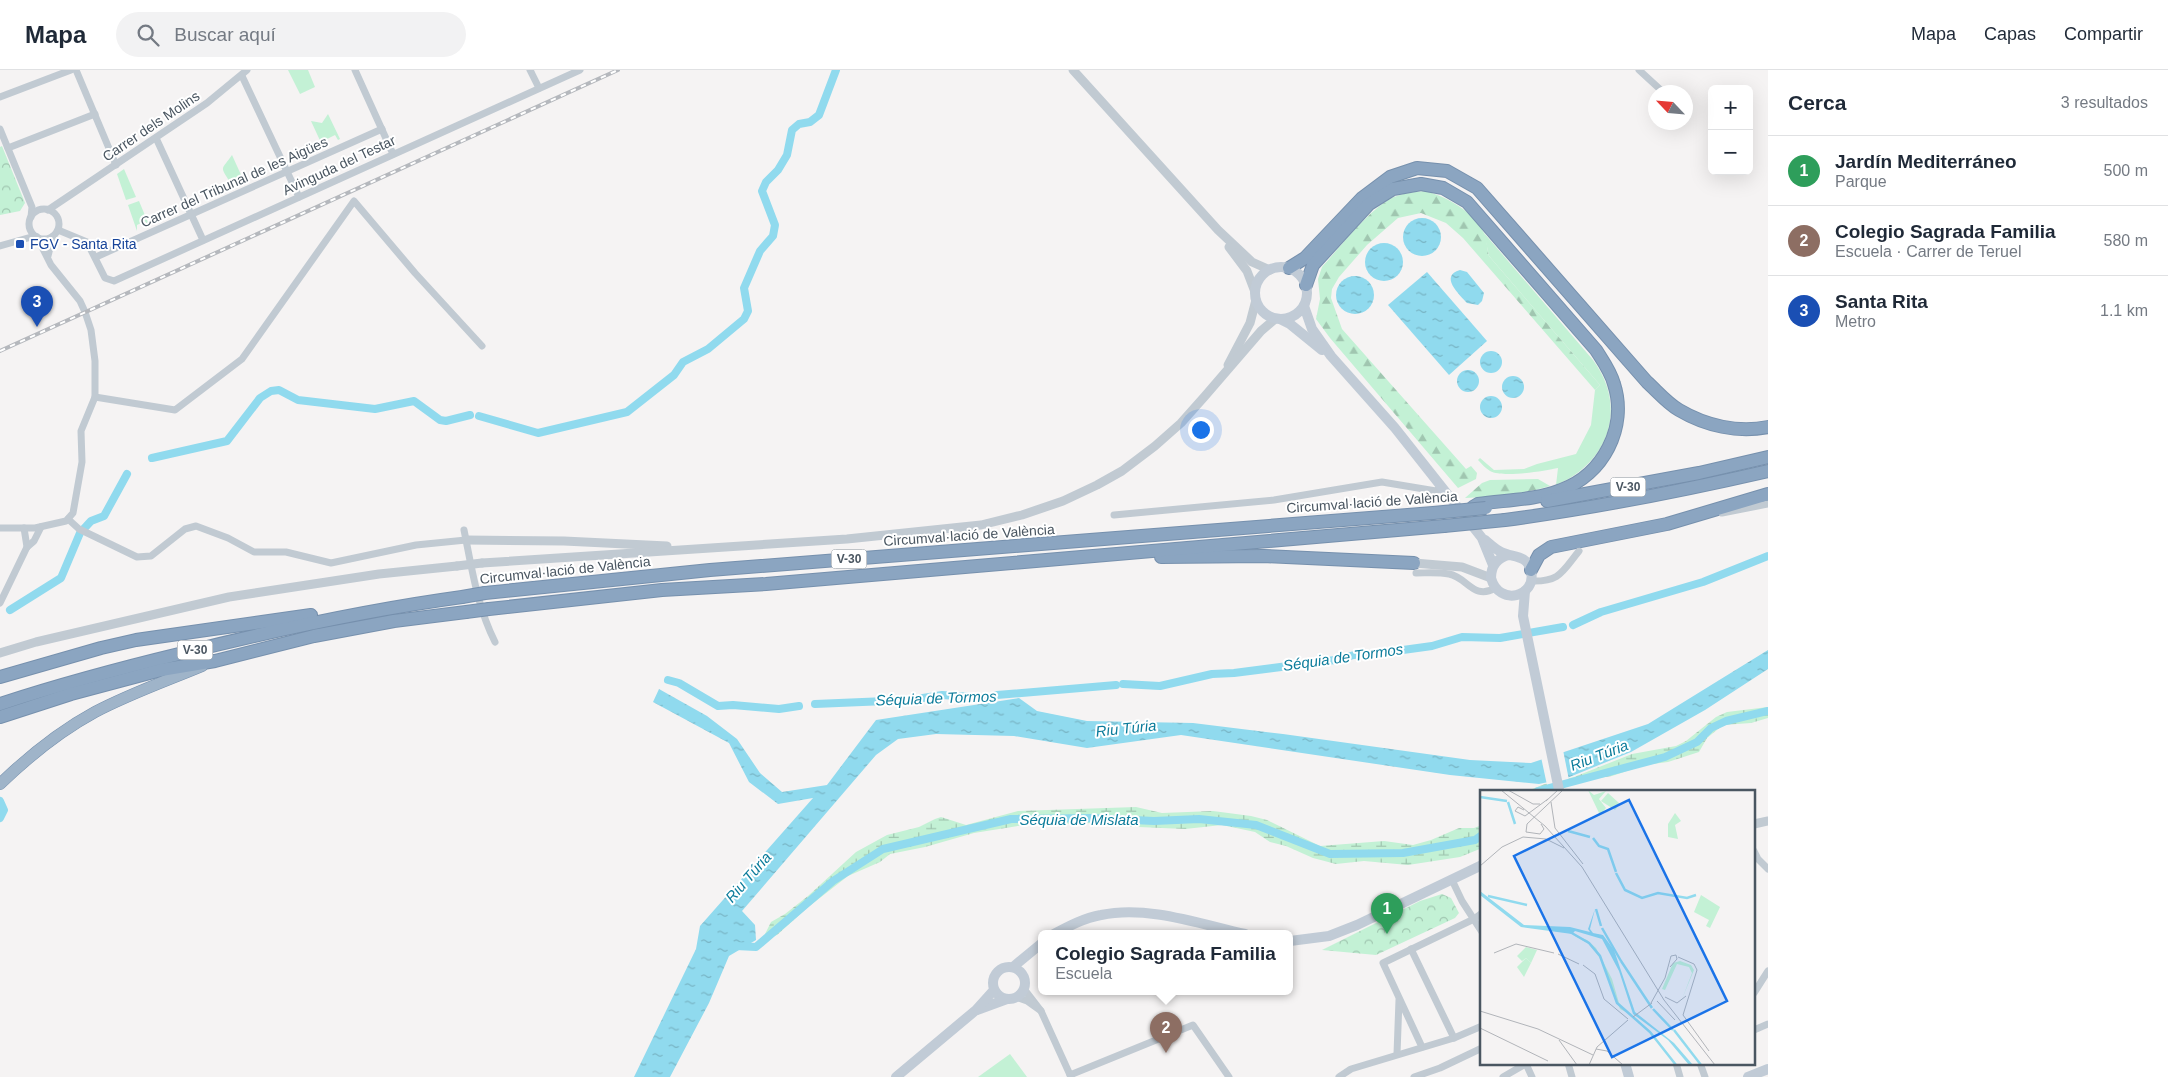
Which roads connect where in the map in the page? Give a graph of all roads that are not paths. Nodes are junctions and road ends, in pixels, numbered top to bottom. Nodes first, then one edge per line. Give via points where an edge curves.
1 (71, 70) edge
2 (76, 70) edge
3 (247, 70) edge
4 (355, 70) edge
5 (530, 70) edge
6 (580, 70) edge
7 (1073, 70) edge
8 (1638, 70) edge
9 (242, 76) junction
10 (1655, 85) edge
11 (539, 88) junction
12 (0, 97) edge
13 (95, 114) junction
14 (0, 129) edge
15 (382, 129) junction
16 (156, 138) junction
17 (8, 148) junction
18 (393, 154) junction
19 (116, 165) junction
20 (287, 172) junction
21 (66, 197) junction
22 (299, 197) junction
23 (48, 210) junction
24 (56, 215) junction
25 (192, 215) junction
26 (31, 218) junction
27 (30, 228) junction
28 (1218, 230) junction
29 (56, 233) junction
30 (36, 236) junction
31 (18, 240) junction
32 (203, 240) junction
33 (0, 246) edge
34 (48, 256) junction
35 (96, 257) junction
36 (1289, 268) junction
37 (1270, 270) junction
38 (1306, 284) junction
39 (1256, 296) junction
40 (1304, 306) junction
41 (1277, 319) junction
42 (482, 346) dead end
43 (1331, 356) junction
44 (1218, 382) junction
45 (95, 397) junction
46 (1768, 427) edge
47 (1768, 457) edge
48 (1768, 471) edge
49 (1442, 487) junction
50 (1768, 494) edge
51 (1768, 504) edge
52 (1486, 505) junction
53 (1114, 515) dead end
54 (68, 519) junction
55 (1668, 524) junction
56 (0, 528) edge
57 (24, 528) junction
58 (38, 528) junction
59 (464, 530) dead end
60 (1482, 538) junction
61 (466, 540) junction
62 (27, 547) junction
63 (687, 549) junction
64 (1578, 551) dead end
65 (1509, 555) junction
66 (1003, 563) junction
67 (1493, 565) junction
68 (1415, 568) junction
69 (1531, 575) junction
70 (1493, 583) junction
71 (1525, 591) junction
72 (1508, 596) junction
73 (0, 603) edge
74 (393, 606) junction
75 (1523, 616) junction
76 (495, 642) dead end
77 (0, 653) edge
78 (215, 661) junction
79 (0, 677) edge
80 (0, 704) edge
81 (0, 717) edge
82 (0, 784) edge
83 (1559, 790) edge
84 (1756, 855) edge
85 (1480, 866) edge
86 (1768, 868) edge
87 (1452, 880) junction
88 (1480, 914) edge
89 (1474, 919) junction
90 (1480, 929) edge
91 (1062, 930) edge
92 (1226, 930) edge
93 (1293, 942) edge
94 (1038, 948) edge
95 (1411, 949) junction
96 (1017, 970) junction
97 (1768, 971) edge
98 (1024, 989) junction
99 (994, 990) junction
100 (1756, 990) edge
101 (1399, 997) junction
102 (1012, 998) junction
103 (976, 1010) junction
104 (1040, 1010) junction
105 (1407, 1014) junction
106 (1398, 1018) junction
107 (1768, 1024) edge
108 (1480, 1027) edge
109 (1756, 1029) edge
110 (1454, 1038) junction
111 (1422, 1047) junction
112 (1480, 1049) edge
113 (1397, 1054) junction
114 (1527, 1064) edge
115 (1568, 1064) edge
116 (1625, 1064) edge
117 (1676, 1064) edge
118 (1700, 1064) edge
119 (1768, 1068) edge
120 (1071, 1076) edge
121 (896, 1077) edge
122 (1229, 1077) edge
123 (1339, 1077) edge
124 (1414, 1077) edge
125 (1503, 1077) edge
126 (1532, 1077) edge
127 (1572, 1077) edge
128 (1628, 1077) edge
129 (1680, 1077) edge
130 (1705, 1077) edge
131 (1748, 1077) edge

1 - 12 street
2 - 13 street
3 - 9 street, Carrer dels Molins
4 - 15 street
5 - 11 street
6 - 11 street, Avinguda del Testar
7 - 28 street
8 - 10 street
9 - 16 street, Carrer dels Molins
9 - 20 street
11 - 18 street, Avinguda del Testar
13 - 17 street
13 - 19 street
14 - 17 street
15 - 18 street
15 - 20 street, Carrer del Tribunal de les Aigües
16 - 19 street, Carrer dels Molins
16 - 25 street
17 - 26 street via 32,207
18 - 22 street, Avinguda del Testar
19 - 21 street, Carrer dels Molins
20 - 22 street
20 - 25 street, Carrer del Tribunal de les Aigües
21 - 23 street, Carrer dels Molins
21 - 24 street, Carrer dels Molins
22 - 32 street, Avinguda del Testar
23 - 24 street
23 - 26 street via 35,212
24 - 29 street via 59,222
25 - 32 street
25 - 35 street, Carrer del Tribunal de les Aigües
26 - 27 street
27 - 30 street
27 - 31 street
28 - 37 street via 1252,262
28 - 39 street via 1247,271
29 - 30 street via 45,239
29 - 34 street
29 - 35 street via 83,239
30 - 31 street
30 - 34 street
31 - 33 street
32 - 35 street, Avinguda del Testar via 114,281 105,278
34 - 45 street via 85,312 95,361
36 - 37 main road
36 - 38 main road
36 - 46 highway via 1305,258 1362,198 1390,177 1418,168 1447,171 1477,188 1647,382 1679,410 1718,427 1753,430
37 - 39 main road via 1260,279
38 - 40 main road
38 - 52 highway via 1313,265 1370,204 1393,189 1421,184 1443,188 1467,202 1596,350 1609,370 1618,405 1616,430 1596,467 1580,481 1561,490
39 - 41 main road via 1262,310
39 - 44 street via 1250,323
40 - 41 main road via 1294,316
40 - 43 main road via 1312,329
41 - 43 main road via 1290,324
41 - 44 street via 1261,331
42 - 45 street via 354,201 242,358 205,387 174,410
43 - 49 main road
44 - 63 street via 1181,423 1122,470 1064,501 1022,515 981,525 856,538
45 - 54 street via 81,431 82,462 73,512
47 - 52 highway, Circumval·lació de València / V-30 via 1597,493
48 - 66 highway, Circumval·lació de València / V-30, bridge via 1602,506 1505,520
49 - 53 street via 1436,491 1382,482 1267,500
49 - 60 main road
50 - 55 highway
51 - 55 street
52 - 74 highway, Circumval·lació de València / V-30, bridge via 1470,510 710,570
54 - 58 street
54 - 61 street via 81,530 137,557 151,556 185,529 196,526 254,552 286,552 331,563 416,545
55 - 69 highway via 1551,547 1539,555
56 - 57 street
57 - 58 street
57 - 62 street
58 - 62 street via 34,541
59 - 61 street
60 - 65 main road
60 - 67 main road
61 - 63 street via 609,542
61 - 76 street via 484,622
62 - 73 street
63 - 77 street, bridge via 482,563 378,574 229,597
64 - 69 street via 1558,576 1548,581
65 - 67 main road
65 - 69 main road via 1525,560
66 - 68 highway via 1264,556
66 - 78 highway, Circumval·lació de València / V-30, bridge via 662,590 490,609 322,634
67 - 70 main road
68 - 70 street via 1462,567
68 - 70 street via 1448,574 1481,592 1488,592
69 - 71 main road
70 - 72 main road
71 - 72 main road
71 - 75 main road
72 - 75 main road
74 - 79 highway via 342,610 136,640
74 - 80 highway, Circumval·lació de València / V-30 via 312,622 65,682
75 - 83 main road
78 - 81 highway, Circumval·lació de València / V-30 via 161,670
78 - 82 highway via 94,712 56,736
84 - 86 street
85 - 87 main road
87 - 89 street
87 - 93 main road via 1357,926 1328,936
88 - 89 street
89 - 90 street
89 - 95 street
91 - 92 main road via 1100,915 1122,912 1160,916
94 - 96 main road
95 - 101 street via 1383,963
95 - 110 street
96 - 98 main road via 1025,983
96 - 99 main road via 1002,968 997,971 992,981
97 - 100 street
98 - 102 main road
98 - 104 street
99 - 102 main road via 1002,998
99 - 103 main road
101 - 105 street
101 - 106 street
102 - 103 main road
102 - 104 street via 1027,1001
103 - 121 main road
104 - 120 street
105 - 106 street
105 - 111 street
106 - 113 street
107 - 109 street
108 - 110 street
110 - 111 street
111 - 113 street
112 - 124 street
113 - 123 street via 1351,1069
114 - 125 street
114 - 126 street
115 - 127 street
116 - 128 main road
117 - 129 street
118 - 130 street
119 - 131 main road
120 - 122 street via 1193,1025

